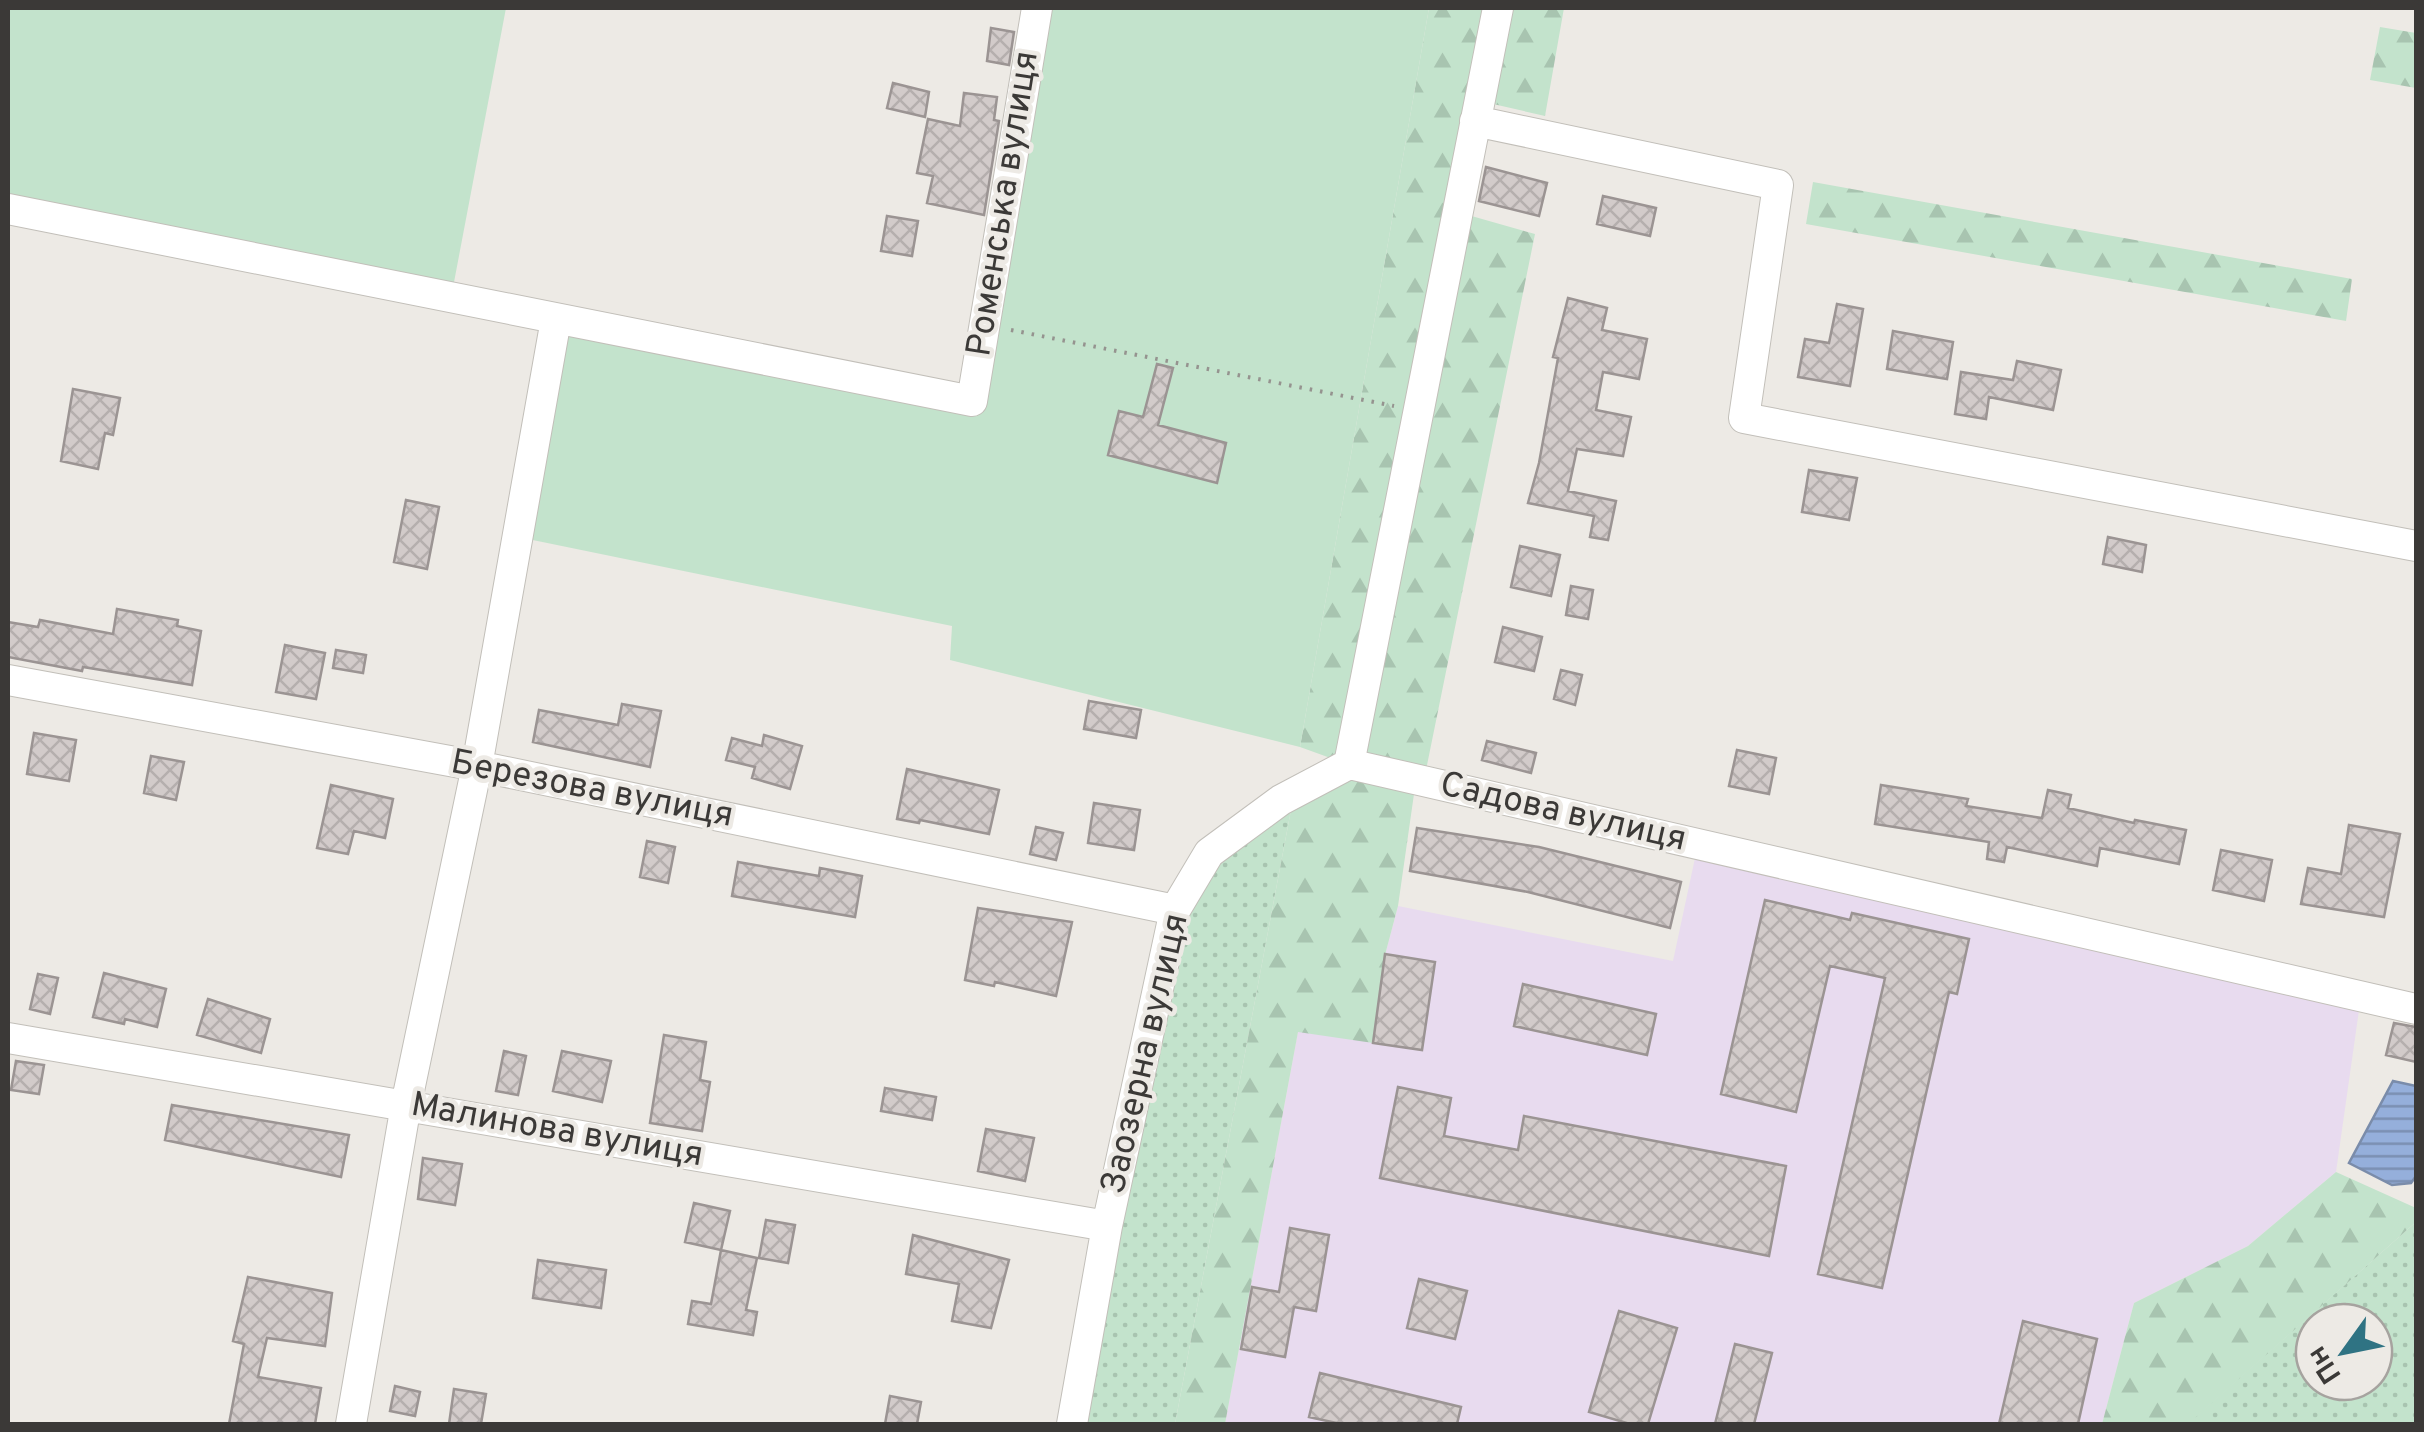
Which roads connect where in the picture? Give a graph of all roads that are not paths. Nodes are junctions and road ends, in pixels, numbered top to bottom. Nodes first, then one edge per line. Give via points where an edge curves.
1 (1037, 8) edge
2 (1498, 8) edge
3 (1476, 120) junction
4 (8, 209) edge
5 (555, 325) dead end
6 (2416, 546) edge
7 (8, 680) edge
8 (1348, 764) junction
9 (476, 766) junction
10 (1175, 910) junction
11 (2416, 1009) edge
12 (8, 1038) edge
13 (406, 1104) junction
14 (1107, 1226) junction
15 (352, 1424) edge
16 (1072, 1424) edge

1 - 4 street, Роменська вулиця via 972,401
2 - 3 street
3 - 6 street via 1778,185 1744,418
3 - 8 street
5 - 9 street
7 - 9 street, Березова вулиця
8 - 10 street, Заозерна вулиця via 1281,800 1209,853
8 - 11 street, Садова вулиця
9 - 10 street, Березова вулиця
9 - 13 street
10 - 14 street, Заозерна вулиця
12 - 13 street, Малинова вулиця
13 - 14 street, Малинова вулиця
13 - 15 street
14 - 16 street, Заозерна вулиця

